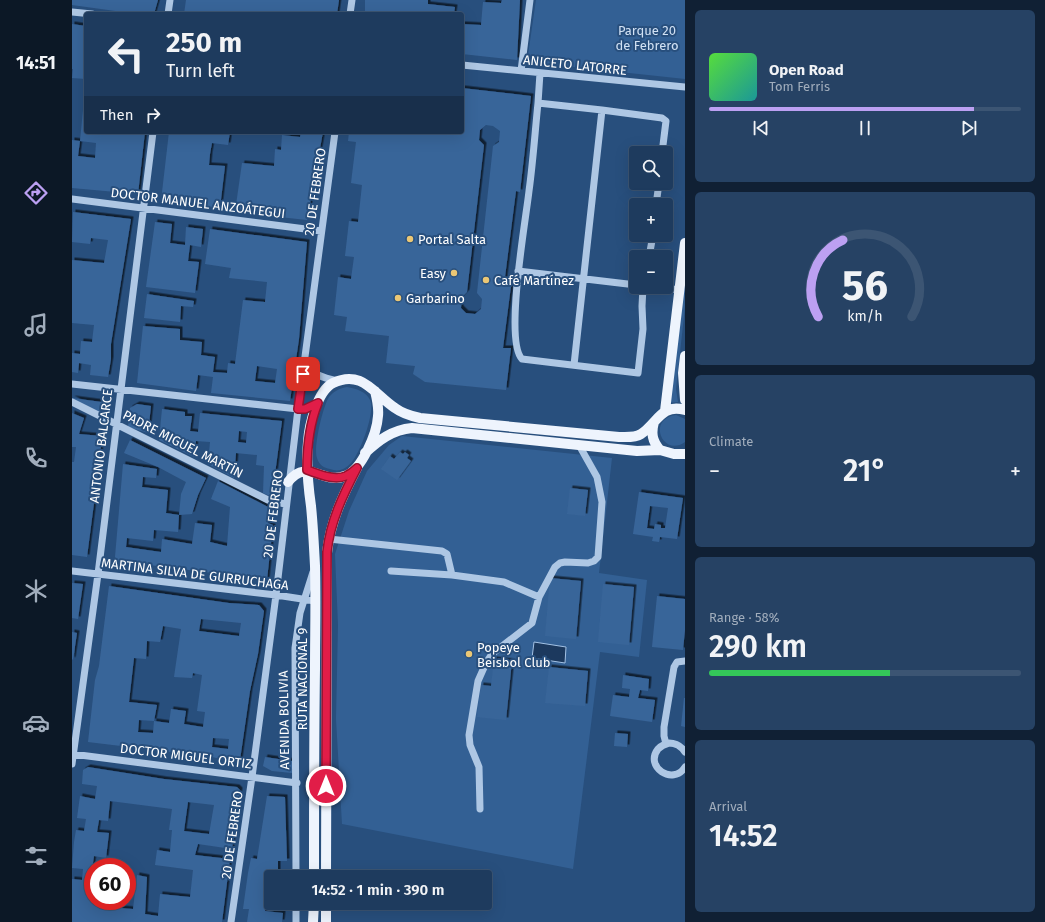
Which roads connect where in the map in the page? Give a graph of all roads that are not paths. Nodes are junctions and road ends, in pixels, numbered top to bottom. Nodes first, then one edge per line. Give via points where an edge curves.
1 (170, 0) edge
2 (352, 0) edge
3 (530, 0) edge
4 (72, 12) edge
5 (168, 12) edge
6 (350, 12) edge
7 (84, 13) edge
8 (464, 65) edge
9 (521, 71) junction
10 (540, 73) junction
11 (685, 87) edge
12 (538, 103) junction
13 (602, 110) junction
14 (153, 134) edge
15 (335, 134) edge
16 (663, 146) edge
17 (72, 199) edge
18 (143, 208) junction
19 (321, 231) junction
20 (685, 243) edge
21 (518, 271) junction
22 (584, 278) junction
23 (629, 284) edge
24 (673, 289) edge
25 (680, 290) junction
26 (643, 294) edge
27 (685, 356) edge
28 (305, 362) junction
29 (574, 365) junction
30 (338, 381) junction
31 (72, 384) edge
32 (120, 390) junction
33 (374, 390) junction
34 (685, 400) edge
35 (72, 402) edge
36 (318, 403) junction
37 (298, 409) junction
38 (685, 410) edge
39 (665, 411) junction
40 (654, 422) junction
41 (116, 424) junction
42 (579, 445) junction
43 (660, 450) junction
44 (365, 453) junction
45 (684, 454) edge
46 (357, 468) junction
47 (307, 470) junction
48 (288, 482) junction
49 (286, 504) junction
50 (328, 539) junction
51 (315, 566) junction
52 (72, 571) edge
53 (391, 571) dead end
54 (98, 574) junction
55 (452, 575) junction
56 (276, 595) junction
57 (538, 597) junction
58 (304, 600) junction
59 (315, 601) junction
60 (685, 661) edge
61 (666, 744) junction
62 (685, 752) edge
63 (73, 754) edge
64 (72, 764) edge
65 (685, 767) edge
66 (252, 777) junction
67 (297, 783) junction
68 (480, 809) dead end
69 (296, 870) edge
70 (314, 870) edge
71 (326, 870) edge
72 (296, 910) edge
73 (314, 910) edge
74 (326, 910) edge
75 (231, 922) edge
76 (296, 922) edge
77 (314, 922) edge
78 (326, 922) edge

1 - 5 street
2 - 6 street
3 - 9 street
4 - 7 street
8 - 9 street, ANICETO LATORRE
9 - 10 street, ANICETO LATORRE
10 - 11 street, ANICETO LATORRE
10 - 12 street
12 - 13 street
12 - 21 street via 530,190
13 - 16 street via 662,118 666,121
13 - 22 street
14 - 18 street, ANTONIO BALCARCE
15 - 19 street, 20 DE FEBRERO
17 - 18 street, DOCTOR MANUEL ANZOÁTEGUI
18 - 19 street, DOCTOR MANUEL ANZOÁTEGUI
18 - 32 street, ANTONIO BALCARCE
19 - 28 street, 20 DE FEBRERO
20 - 25 main road
21 - 22 street
21 - 29 street via 515,315 520,358
22 - 23 street
22 - 29 street
24 - 25 street
25 - 39 main road
26 - 29 street via 644,329 638,373
27 - 34 main road
28 - 30 street via 316,375
28 - 37 street, 20 DE FEBRERO
30 - 33 main road via 359,380
30 - 36 main road via 326,389
31 - 32 street
32 - 37 street
32 - 41 street, ANTONIO BALCARCE
33 - 40 main road via 396,409 420,418 619,437 640,435
33 - 44 main road via 378,400 378,416 373,438
35 - 41 street, PADRE MIGUEL MARTÍN
36 - 37 street via 305,409
36 - 47 main road via 309,430
37 - 48 street, 20 DE FEBRERO
38 - 39 main road via 672,408
39 - 40 main road
40 - 43 main road via 652,437
41 - 49 street, PADRE MIGUEL MARTÍN via 268,500
41 - 54 street, ANTONIO BALCARCE
42 - 43 main road
42 - 44 main road via 404,428 391,432
42 - 57 street via 597,477 602,502 598,557 588,563 560,563 555,567
43 - 45 main road
44 - 46 main road
46 - 47 main road via 340,478
46 - 50 main road, RUTA NACIONAL 9 via 337,510
47 - 48 main road via 295,474
47 - 51 main road, RUTA NACIONAL 9
48 - 49 street, 20 DE FEBRERO
49 - 56 street, 20 DE FEBRERO
50 - 55 street via 442,551 447,554
50 - 71 main road, RUTA NACIONAL 9
51 - 58 street, AVENIDA BOLIVIA
51 - 59 main road, RUTA NACIONAL 9
52 - 54 street, MARTINA SILVA DE GURRUCHAGA
53 - 55 street
54 - 56 street, MARTINA SILVA DE GURRUCHAGA
54 - 63 street, ANTONIO BALCARCE
55 - 57 street via 504,582
56 - 58 street, MARTINA SILVA DE GURRUCHAGA
56 - 66 street, 20 DE FEBRERO
57 - 68 street via 532,622 492,654 478,681 469,735 470,745 479,767
58 - 59 street, MARTINA SILVA DE GURRUCHAGA
58 - 67 street, AVENIDA BOLIVIA via 295,648
59 - 70 main road, RUTA NACIONAL 9
60 - 61 street via 676,662 674,667 664,727
61 - 62 street via 676,744
61 - 65 street via 655,756 660,771 675,775
63 - 64 street, ANTONIO BALCARCE
63 - 66 street, DOCTOR MIGUEL ORTIZ
66 - 67 street, DOCTOR MIGUEL ORTIZ
66 - 75 street, 20 DE FEBRERO
67 - 69 street, AVENIDA BOLIVIA
72 - 76 street
73 - 77 main road
74 - 78 main road

